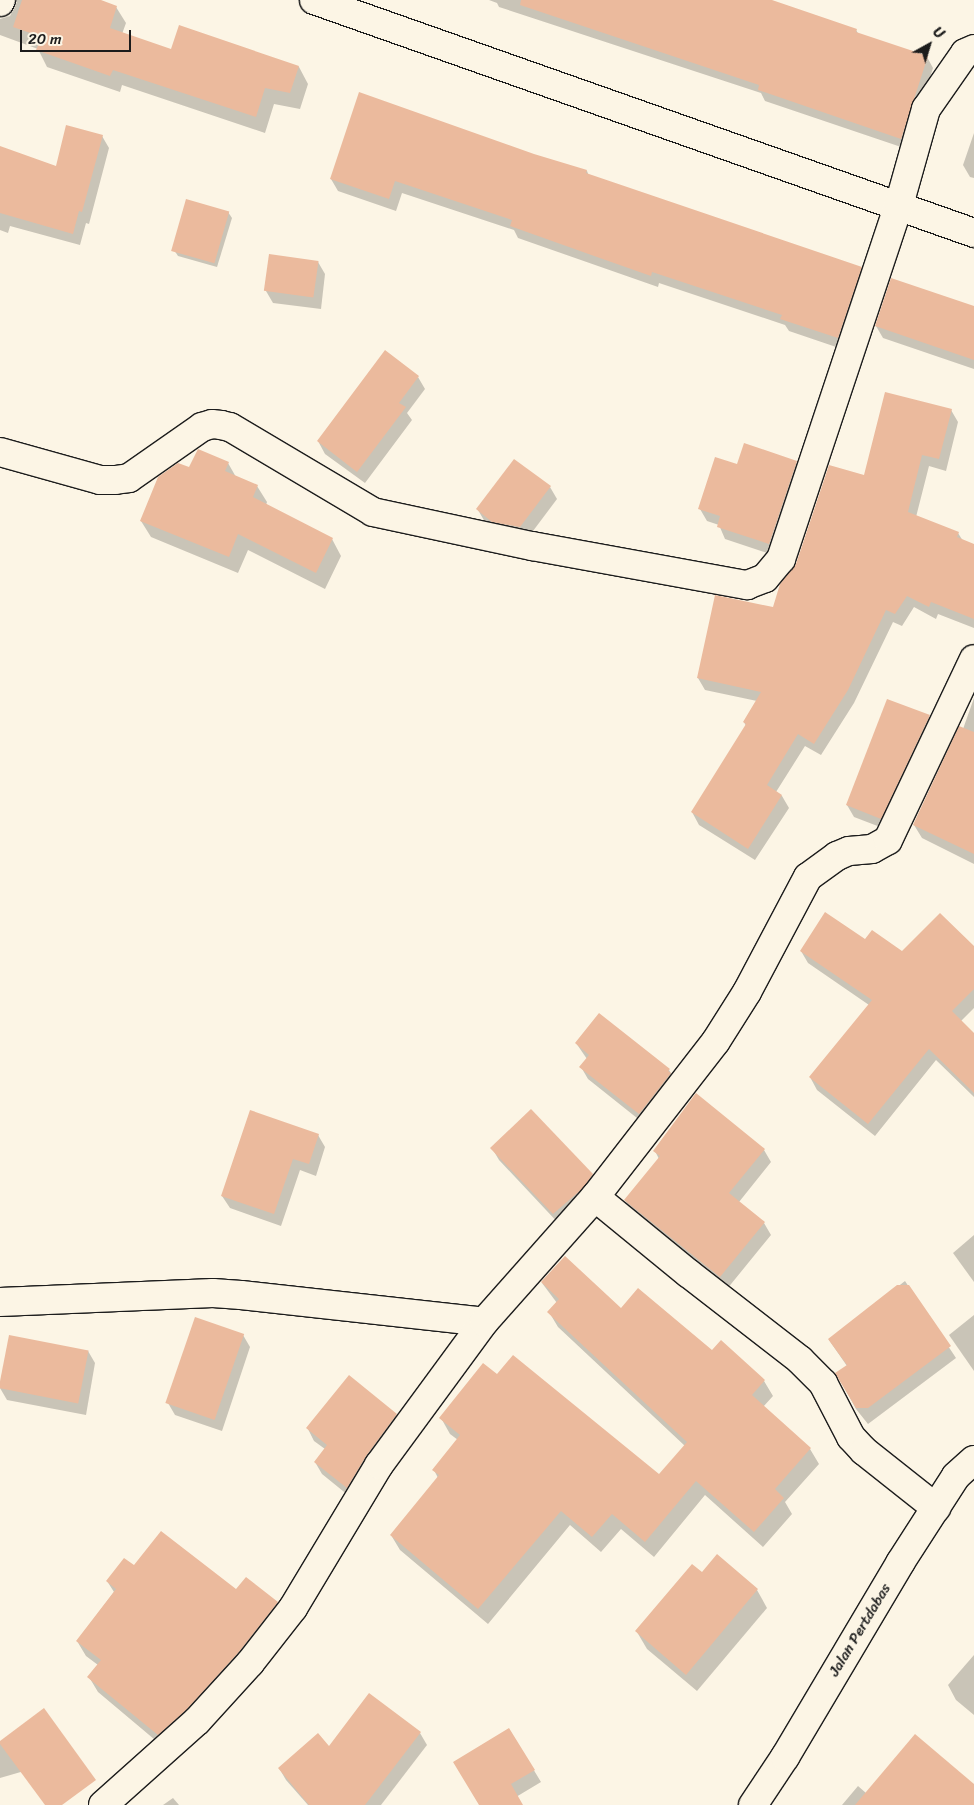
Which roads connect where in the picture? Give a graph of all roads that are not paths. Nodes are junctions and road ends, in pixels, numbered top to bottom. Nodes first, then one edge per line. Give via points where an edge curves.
1 (314, 0) edge
2 (974, 49) edge
3 (899, 205) junction
4 (974, 233) edge
5 (0, 452) edge
6 (974, 659) edge
7 (595, 1197) junction
8 (0, 1302) edge
9 (484, 1322) junction
10 (974, 1460) edge
11 (936, 1508) junction
12 (103, 1805) edge
13 (753, 1805) edge

1 - 3 street
2 - 3 street via 965,53 926,109
3 - 4 street
3 - 5 street via 781,559 765,578 747,584 532,546 373,512 230,427 221,425 202,427 129,478 116,480 100,480
6 - 7 street via 888,840 872,849 836,856 808,877 747,992 716,1041
7 - 9 street
7 - 11 street via 800,1360 823,1383 851,1437
8 - 9 street via 241,1294
9 - 12 street via 379,1465 293,1608 250,1663 197,1721
10 - 11 street, Jalan Pertdabas via 956,1476
11 - 13 street, Jalan Pertdabas

